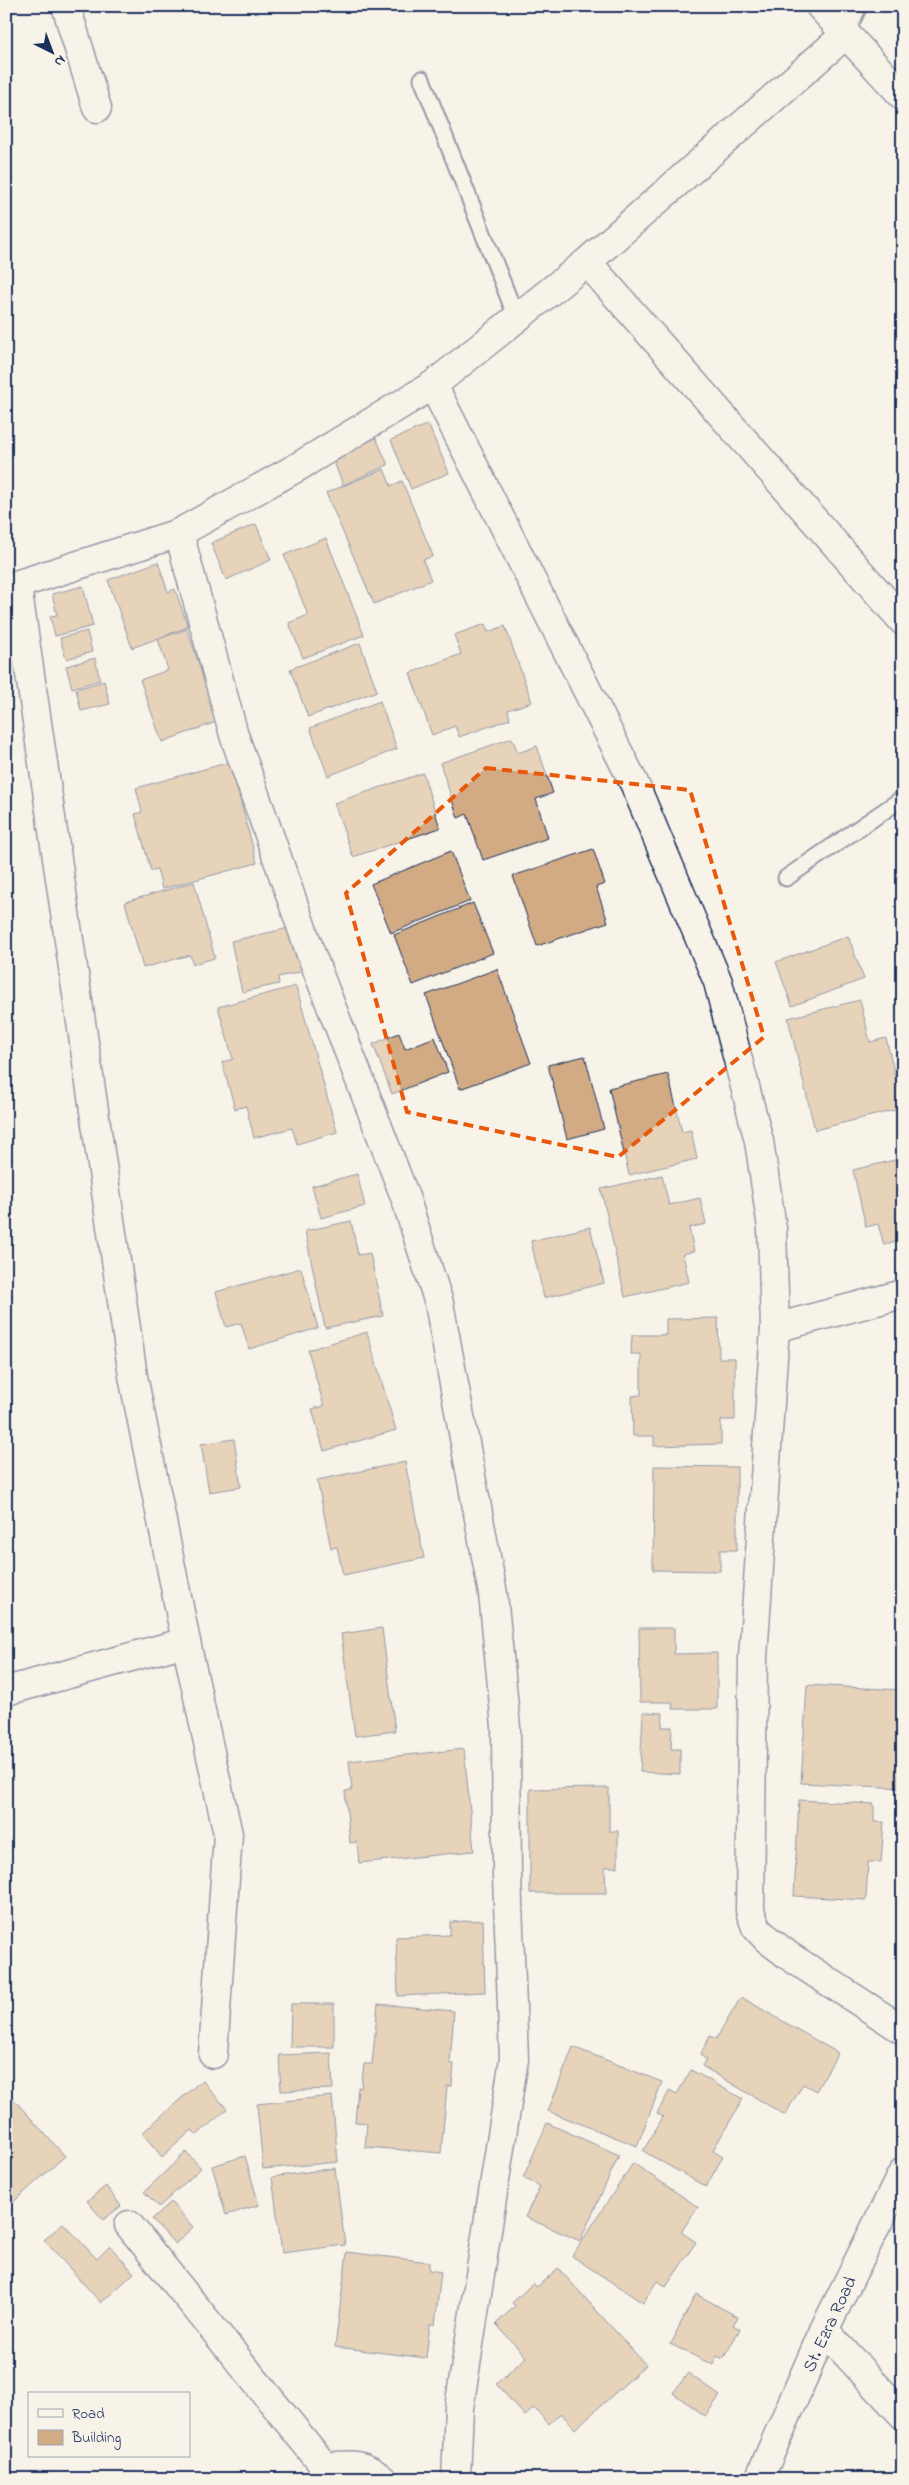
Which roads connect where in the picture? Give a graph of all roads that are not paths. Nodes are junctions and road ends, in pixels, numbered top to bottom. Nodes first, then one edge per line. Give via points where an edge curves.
1 (66, 6) edge
2 (820, 6) edge
3 (859, 6) edge
4 (846, 34) junction
5 (422, 79) dead end
6 (903, 96) edge
7 (97, 108) dead end
8 (587, 262) junction
9 (516, 319) junction
10 (433, 386) junction
11 (179, 533) junction
12 (11, 587) edge
13 (903, 621) edge
14 (903, 798) edge
15 (786, 878) dead end
16 (903, 1294) edge
17 (775, 1328) junction
18 (186, 1642) junction
19 (6, 1691) edge
20 (903, 2030) edge
21 (213, 2054) dead end
22 (903, 2172) edge
23 (129, 2225) dead end
24 (824, 2330) junction
25 (903, 2415) edge
26 (316, 2473) edge
27 (382, 2479) edge
28 (456, 2479) edge
29 (759, 2479) edge

1 - 7 street
2 - 4 street
3 - 4 lane
4 - 6 street
4 - 8 street
5 - 9 lane
8 - 9 street
8 - 13 street
9 - 10 street
10 - 11 street
10 - 17 street via 635,785 718,982 759,1141 772,1228
11 - 12 street
11 - 28 street via 234,735 311,954 405,1197 439,1303 493,1594 506,1727 507,1877 514,2059 459,2408
12 - 18 street via 133,1376
14 - 15 lane
16 - 17 street
17 - 20 street via 753,1657 750,1911 756,1927 789,1956
18 - 19 street
18 - 21 street via 228,1834
22 - 24 street, St. Ezra Road
23 - 26 street
24 - 25 street
24 - 29 street, St. Ezra Road
26 - 27 street via 344,2465 368,2467

